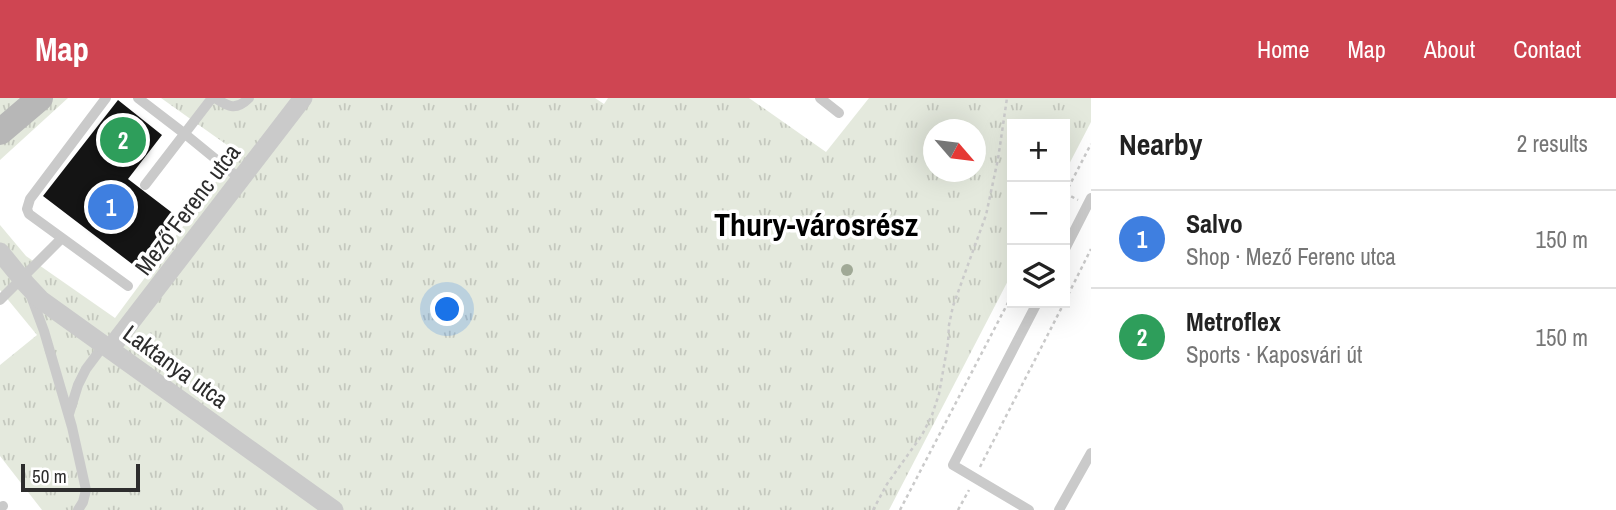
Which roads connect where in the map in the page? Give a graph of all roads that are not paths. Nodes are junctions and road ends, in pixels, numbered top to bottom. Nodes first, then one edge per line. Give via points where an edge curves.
1 (40, 98) edge
2 (106, 98) edge
3 (138, 98) edge
4 (214, 98) edge
5 (249, 98) edge
6 (303, 98) edge
7 (820, 98) edge
8 (839, 113) dead end
9 (0, 132) edge
10 (185, 134) junction
11 (240, 179) junction
12 (145, 185) dead end
13 (1091, 198) edge
14 (62, 238) junction
15 (1067, 245) edge
16 (0, 252) edge
17 (24, 281) junction
18 (128, 286) dead end
19 (0, 300) edge
20 (1034, 308) edge
21 (107, 347) junction
22 (69, 414) junction
23 (1091, 453) edge
24 (78, 510) edge
25 (334, 510) edge
26 (1029, 510) edge
27 (1059, 510) edge

1 - 9 main road
2 - 14 lane via 27,203 29,214
3 - 10 lane
4 - 5 lane via 234,107
4 - 10 lane
6 - 11 street, Mező Ferenc utca
7 - 8 lane
10 - 11 lane
10 - 12 lane
11 - 21 street, Mező Ferenc utca
13 - 15 lane
14 - 17 lane
14 - 18 lane
16 - 17 street, Laktanya utca
17 - 19 lane
17 - 21 street, Laktanya utca via 41,300
17 - 22 lane
20 - 26 lane via 953,465
21 - 22 lane via 86,369
21 - 25 street, Laktanya utca
22 - 24 lane via 86,490
23 - 27 lane

